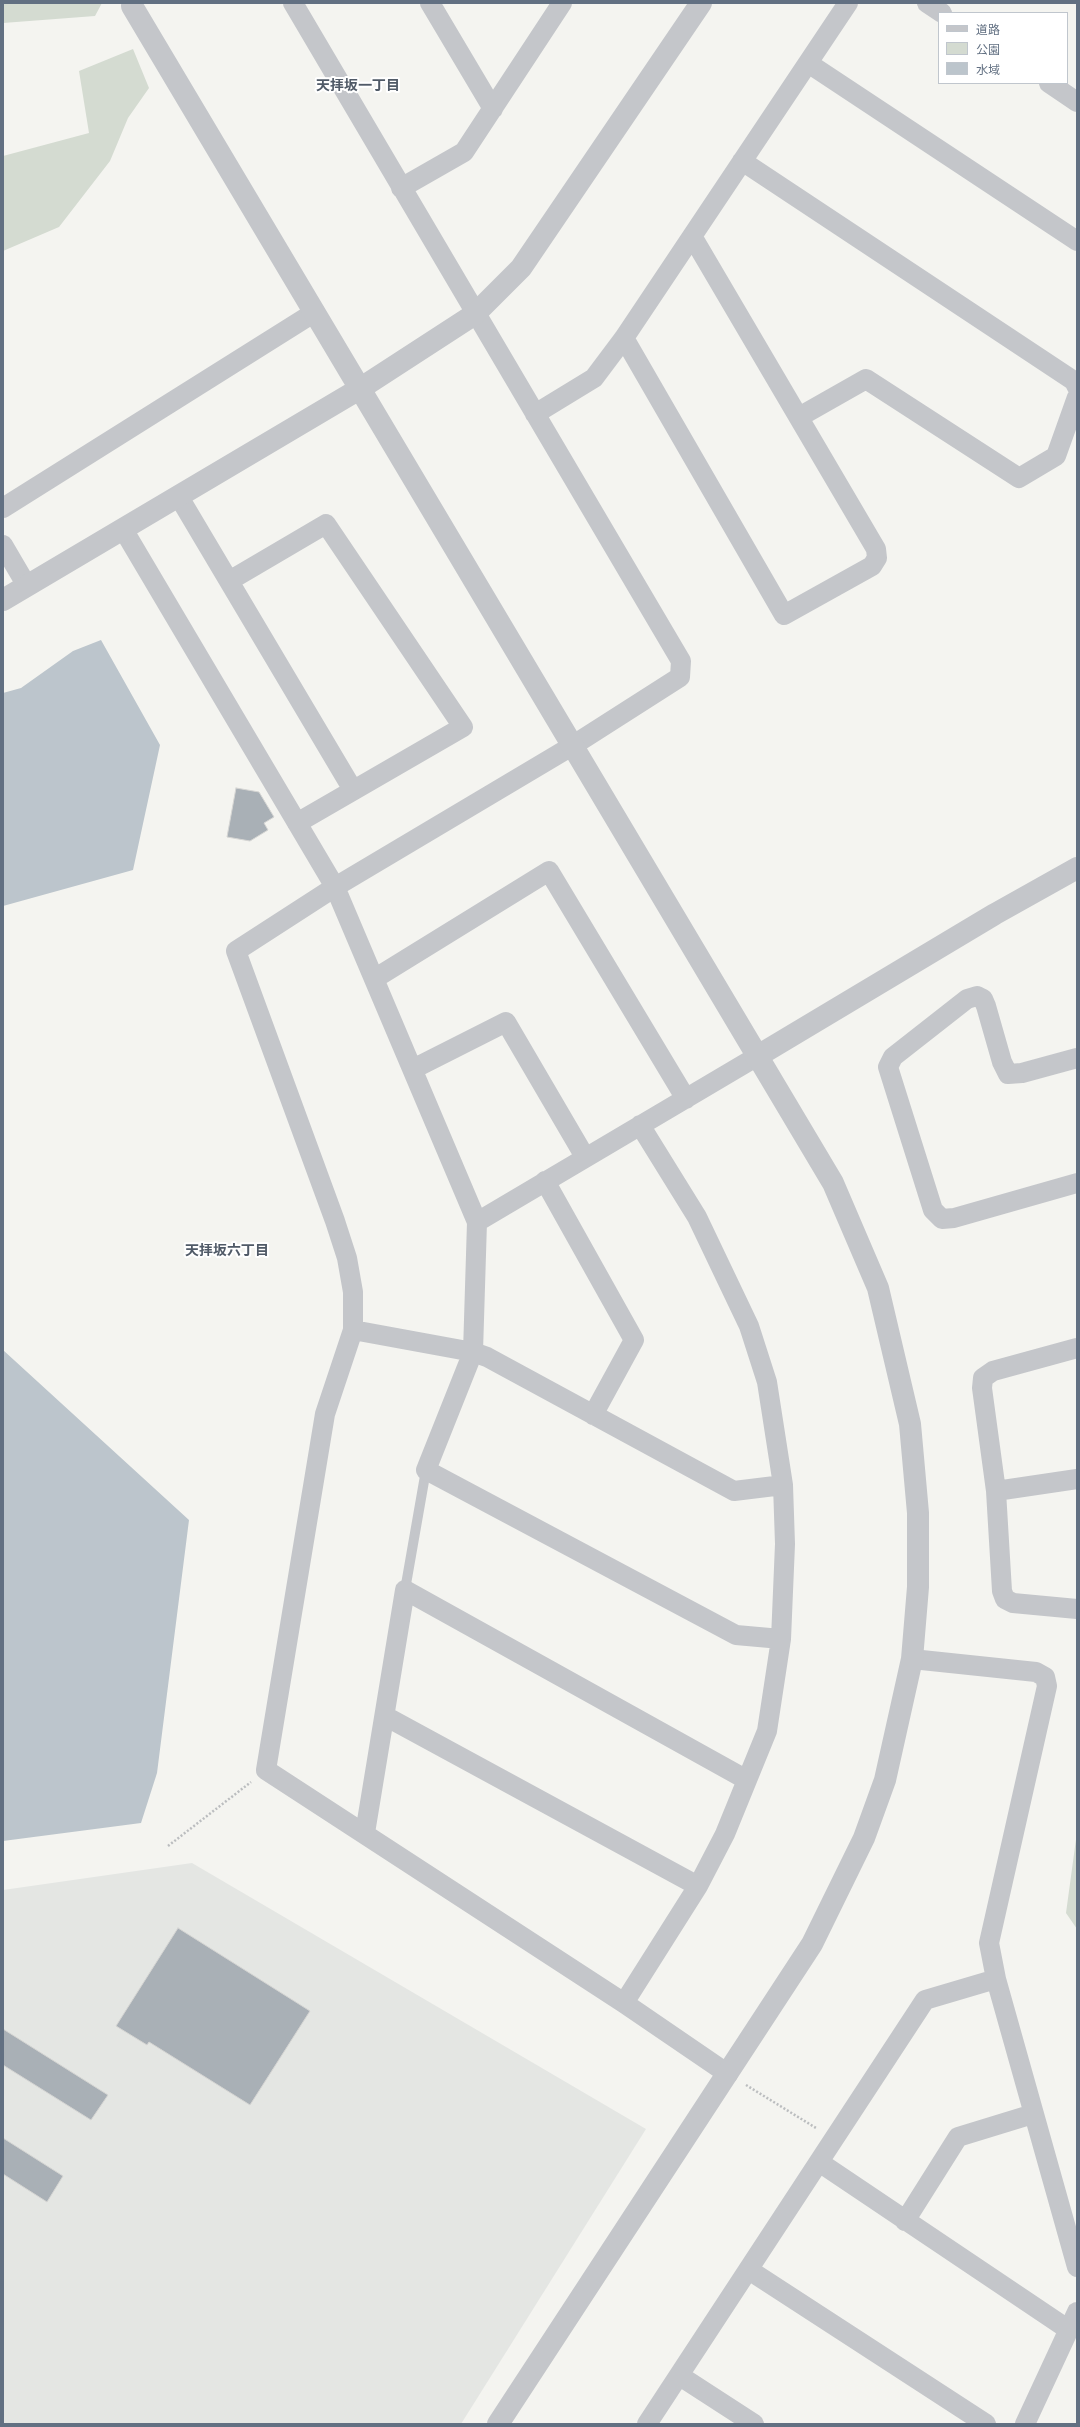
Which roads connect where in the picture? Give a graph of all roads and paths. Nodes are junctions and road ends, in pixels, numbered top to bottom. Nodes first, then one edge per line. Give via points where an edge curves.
1 (293, 3) edge
2 (430, 3) edge
3 (562, 3) edge
4 (701, 3) edge
5 (848, 3) edge
6 (927, 3) edge
7 (132, 6) dead end
8 (940, 12) edge
9 (808, 63) junction
10 (1050, 84) edge
11 (1077, 102) edge
12 (493, 109) junction
13 (742, 161) junction
14 (401, 188) junction
15 (692, 236) junction
16 (1077, 241) edge
17 (315, 312) junction
18 (475, 314) junction
19 (624, 338) junction
20 (1077, 387) edge
21 (361, 388) junction
22 (1077, 397) edge
23 (535, 414) junction
24 (799, 417) junction
25 (179, 497) junction
26 (3, 508) edge
27 (123, 529) junction
28 (3, 545) edge
29 (229, 581) junction
30 (27, 586) junction
31 (3, 600) edge
32 (572, 746) junction
33 (354, 790) junction
34 (298, 824) junction
35 (1077, 868) edge
36 (335, 887) junction
37 (374, 979) junction
38 (756, 1057) junction
39 (1077, 1058) edge
40 (413, 1069) junction
41 (686, 1099) junction
42 (640, 1125) junction
43 (585, 1157) junction
44 (545, 1181) junction
45 (1077, 1183) edge
46 (477, 1222) junction
47 (353, 1330) junction
48 (1077, 1348) edge
49 (473, 1352) junction
50 (594, 1416) junction
51 (426, 1470) junction
52 (1077, 1479) edge
53 (783, 1486) junction
54 (996, 1492) junction
55 (406, 1590) junction
56 (1077, 1609) edge
57 (781, 1639) junction
58 (912, 1659) junction
59 (385, 1716) junction
60 (266, 1770) junction
61 (747, 1780) junction
62 (365, 1833) junction
63 (168, 1846) dead end
64 (698, 1886) junction
65 (996, 1979) junction
66 (624, 2003) junction
67 (728, 2074) junction
68 (1033, 2114) junction
69 (835, 2140) junction
70 (819, 2162) junction
71 (905, 2221) junction
72 (1077, 2267) edge
73 (749, 2270) junction
74 (1073, 2321) edge
75 (680, 2376) junction
76 (498, 2424) edge
77 (647, 2424) edge
78 (754, 2424) edge
79 (986, 2424) edge
80 (1025, 2424) edge

1 - 14 street
2 - 12 street
3 - 12 street
4 - 18 street via 521,268
5 - 9 street
6 - 8 street
7 - 17 street
9 - 13 street
9 - 16 street
10 - 11 street
12 - 14 street via 464,152
13 - 15 street
13 - 20 street via 1074,381
14 - 18 street
15 - 19 street
15 - 24 street
17 - 21 street
17 - 26 street
18 - 21 street
18 - 23 street
19 - 23 street via 594,378
19 - 24 street via 784,615 872,566 877,558 876,549
21 - 25 street
21 - 32 street
22 - 24 street via 1056,456 1019,478 866,379
23 - 32 street via 680,661 680,677
25 - 27 street
25 - 29 street
27 - 30 street
27 - 34 street
28 - 30 street
29 - 33 street
29 - 33 street via 326,524 463,727
30 - 31 street
32 - 36 street
32 - 38 street
33 - 34 street
34 - 36 street
35 - 38 street
36 - 37 street
36 - 47 street via 236,951 347,1258 353,1292
37 - 40 street
37 - 41 street via 549,871
38 - 41 street
38 - 58 street via 833,1183 878,1288 910,1424 918,1513 918,1587
39 - 45 street via 1022,1073 1008,1074 1002,1062 986,1006 983,999 978,996 967,999 893,1057 888,1067 933,1210 942,1218 954,1218
40 - 43 street via 506,1022
40 - 46 street
41 - 42 street
42 - 43 street
42 - 53 street via 697,1218 749,1326 767,1382
43 - 44 street
44 - 46 street
44 - 50 street via 634,1340
46 - 49 street
47 - 49 street
47 - 60 street via 325,1414
48 - 54 street via 993,1371 983,1378 982,1388
49 - 50 street via 487,1356
49 - 51 street
50 - 53 street via 734,1491
51 - 55 lane
51 - 57 street via 736,1635
52 - 54 street
53 - 57 street via 785,1544
54 - 56 street via 1002,1591 1005,1599 1013,1603
55 - 59 street
55 - 61 street
57 - 61 street via 767,1731
58 - 65 street via 1036,1672 1045,1678 1047,1686 989,1943
58 - 67 street via 885,1780 864,1838 812,1944
59 - 62 street
59 - 64 street
60 - 62 street
60 - 63 path
61 - 64 street via 725,1834
62 - 66 street
64 - 66 street
65 - 68 street
65 - 69 street via 925,2000
66 - 67 street
67 - 69 path
67 - 76 street
68 - 71 street via 958,2137
68 - 72 street
69 - 70 street
70 - 71 street
70 - 73 street
71 - 74 street
73 - 75 street
73 - 79 street
74 - 80 street
75 - 77 street
75 - 78 street

